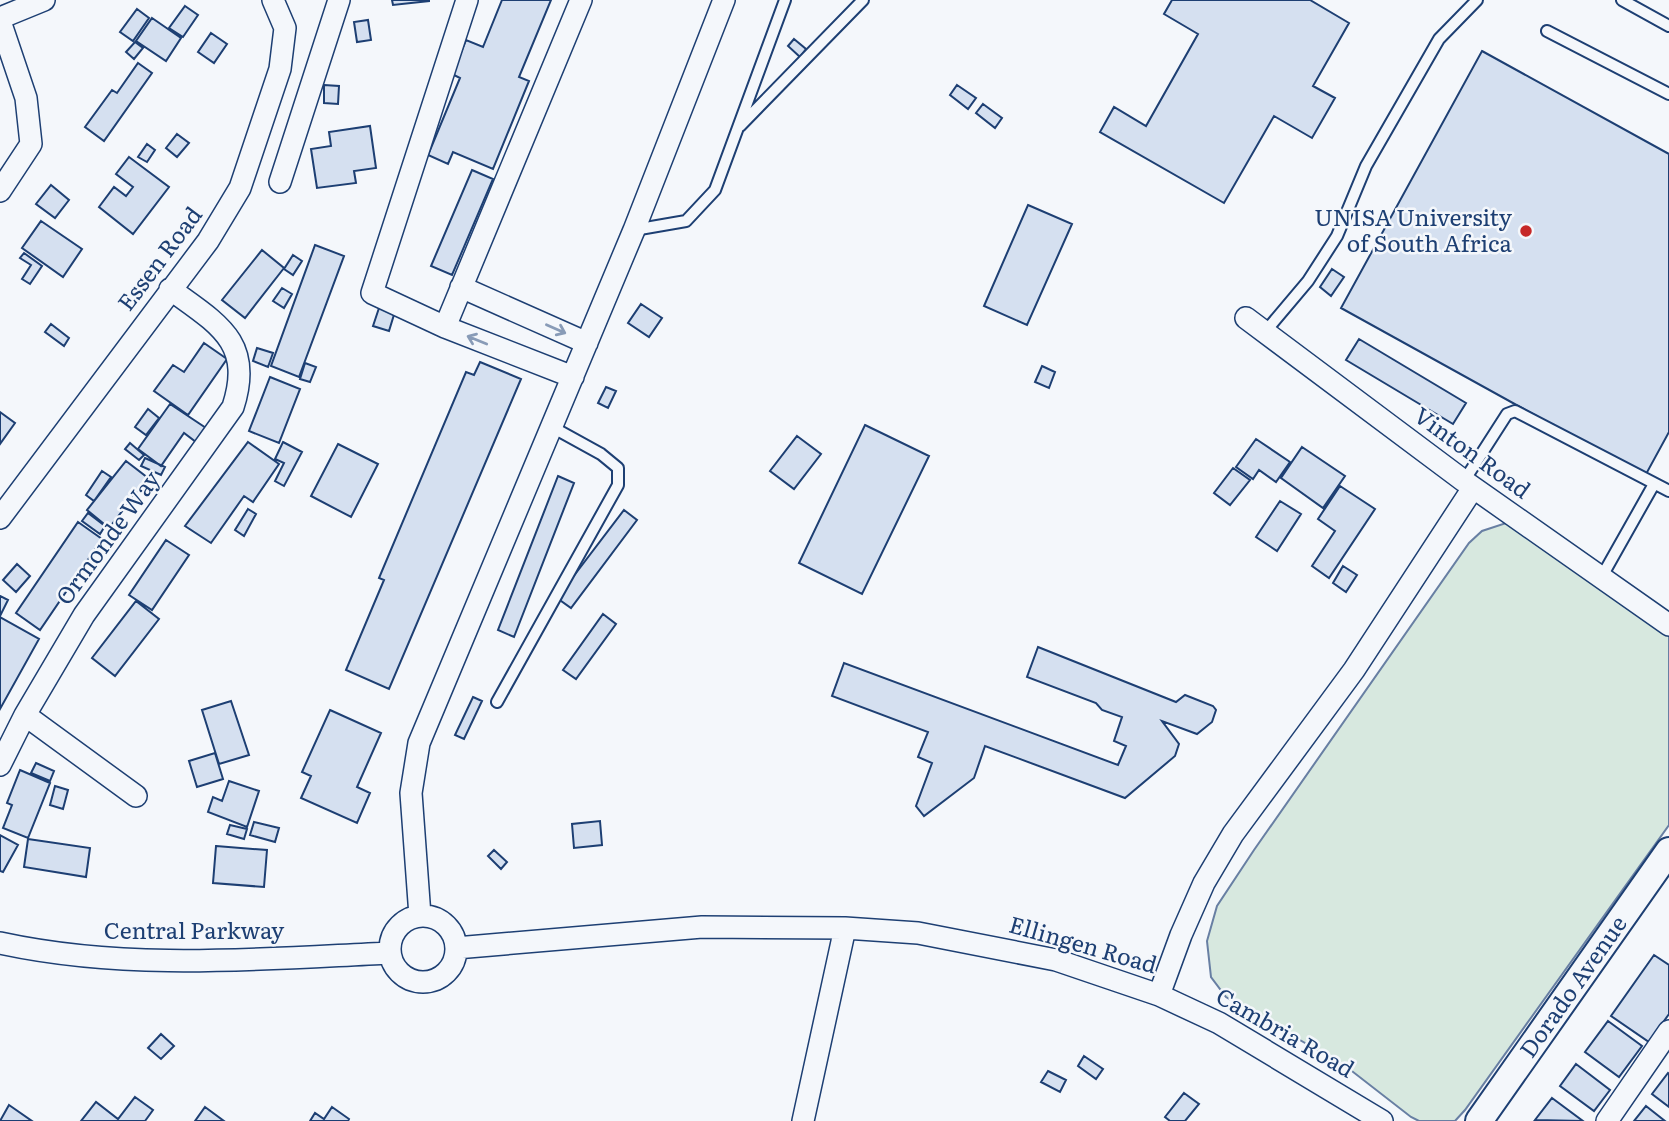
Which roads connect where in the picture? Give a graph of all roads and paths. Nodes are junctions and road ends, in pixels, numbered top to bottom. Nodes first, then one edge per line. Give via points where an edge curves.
1 (44, 0) edge
2 (274, 0) edge
3 (340, 0) edge
4 (467, 0) edge
5 (581, 0) edge
6 (724, 0) edge
7 (785, 0) edge
8 (863, 0) edge
9 (1477, 0) edge
10 (1622, 0) edge
11 (0, 19) edge
12 (1669, 26) edge
13 (1547, 31) dead end
14 (1669, 94) edge
15 (737, 128) junction
16 (280, 182) dead end
17 (0, 191) edge
18 (634, 230) junction
19 (461, 287) junction
20 (170, 289) junction
21 (1247, 318) dead end
22 (445, 327) junction
23 (1265, 332) junction
24 (587, 343) junction
25 (573, 377) junction
26 (552, 427) junction
27 (1468, 484) junction
28 (1654, 484) junction
29 (1669, 491) edge
30 (0, 518) edge
31 (1601, 578) junction
32 (1669, 625) edge
33 (497, 702) dead end
34 (25, 715) junction
35 (0, 765) edge
36 (136, 796) dead end
37 (1669, 851) edge
38 (420, 916) junction
39 (845, 928) junction
40 (0, 943) edge
41 (456, 948) junction
42 (390, 953) junction
43 (1159, 995) junction
44 (1669, 1031) edge
45 (1353, 1102) junction
46 (803, 1121) edge
47 (1366, 1121) edge
48 (1382, 1121) edge
49 (1479, 1121) edge
50 (1607, 1121) edge

1 - 11 street
2 - 20 street, Essen Road via 285,28 283,50 249,164 225,215
3 - 16 street
4 - 22 street via 372,293
5 - 19 street
6 - 18 street
7 - 15 lane
8 - 15 lane
9 - 23 lane via 1439,39 1366,166 1336,236 1308,281
10 - 12 lane
11 - 17 street via 26,98 31,144
13 - 14 lane
15 - 18 lane via 715,190 699,210 672,226
18 - 24 street
19 - 22 street
19 -> 24 street
20 - 30 street, Essen Road
20 - 34 street, Ormonde Way via 209,317 233,343 241,373 233,407 84,615
21 - 23 street, Vinton Road
25 -> 22 street
23 - 27 street, Vinton Road
24 - 25 street
25 - 26 street
26 - 33 lane via 618,468 618,485
26 - 38 street via 419,743 411,793
27 - 28 lane via 1507,414 1515,411
27 - 31 street, Vinton Road
27 - 43 street, Ellingen Road via 1354,670 1233,834 1204,883
28 - 29 lane
28 - 31 lane
31 - 32 street, Vinton Road
34 - 35 street, Ormonde Way
34 - 36 street
37 - 49 street, Dorado Avenue
38 - 41 street via 449,928
38 - 42 street via 410,918 394,932
39 - 41 street via 702,927
39 - 43 street, Ellingen Road via 918,933 994,947 1056,961
39 - 46 street
40 - 42 street, Central Parkway via 126,961 214,962
41 - 42 street via 449,969 431,981 420,982 399,972
43 - 45 street, Cambria Road via 1219,1023
44 - 50 street
45 - 47 street
45 - 48 street, Cambria Road

